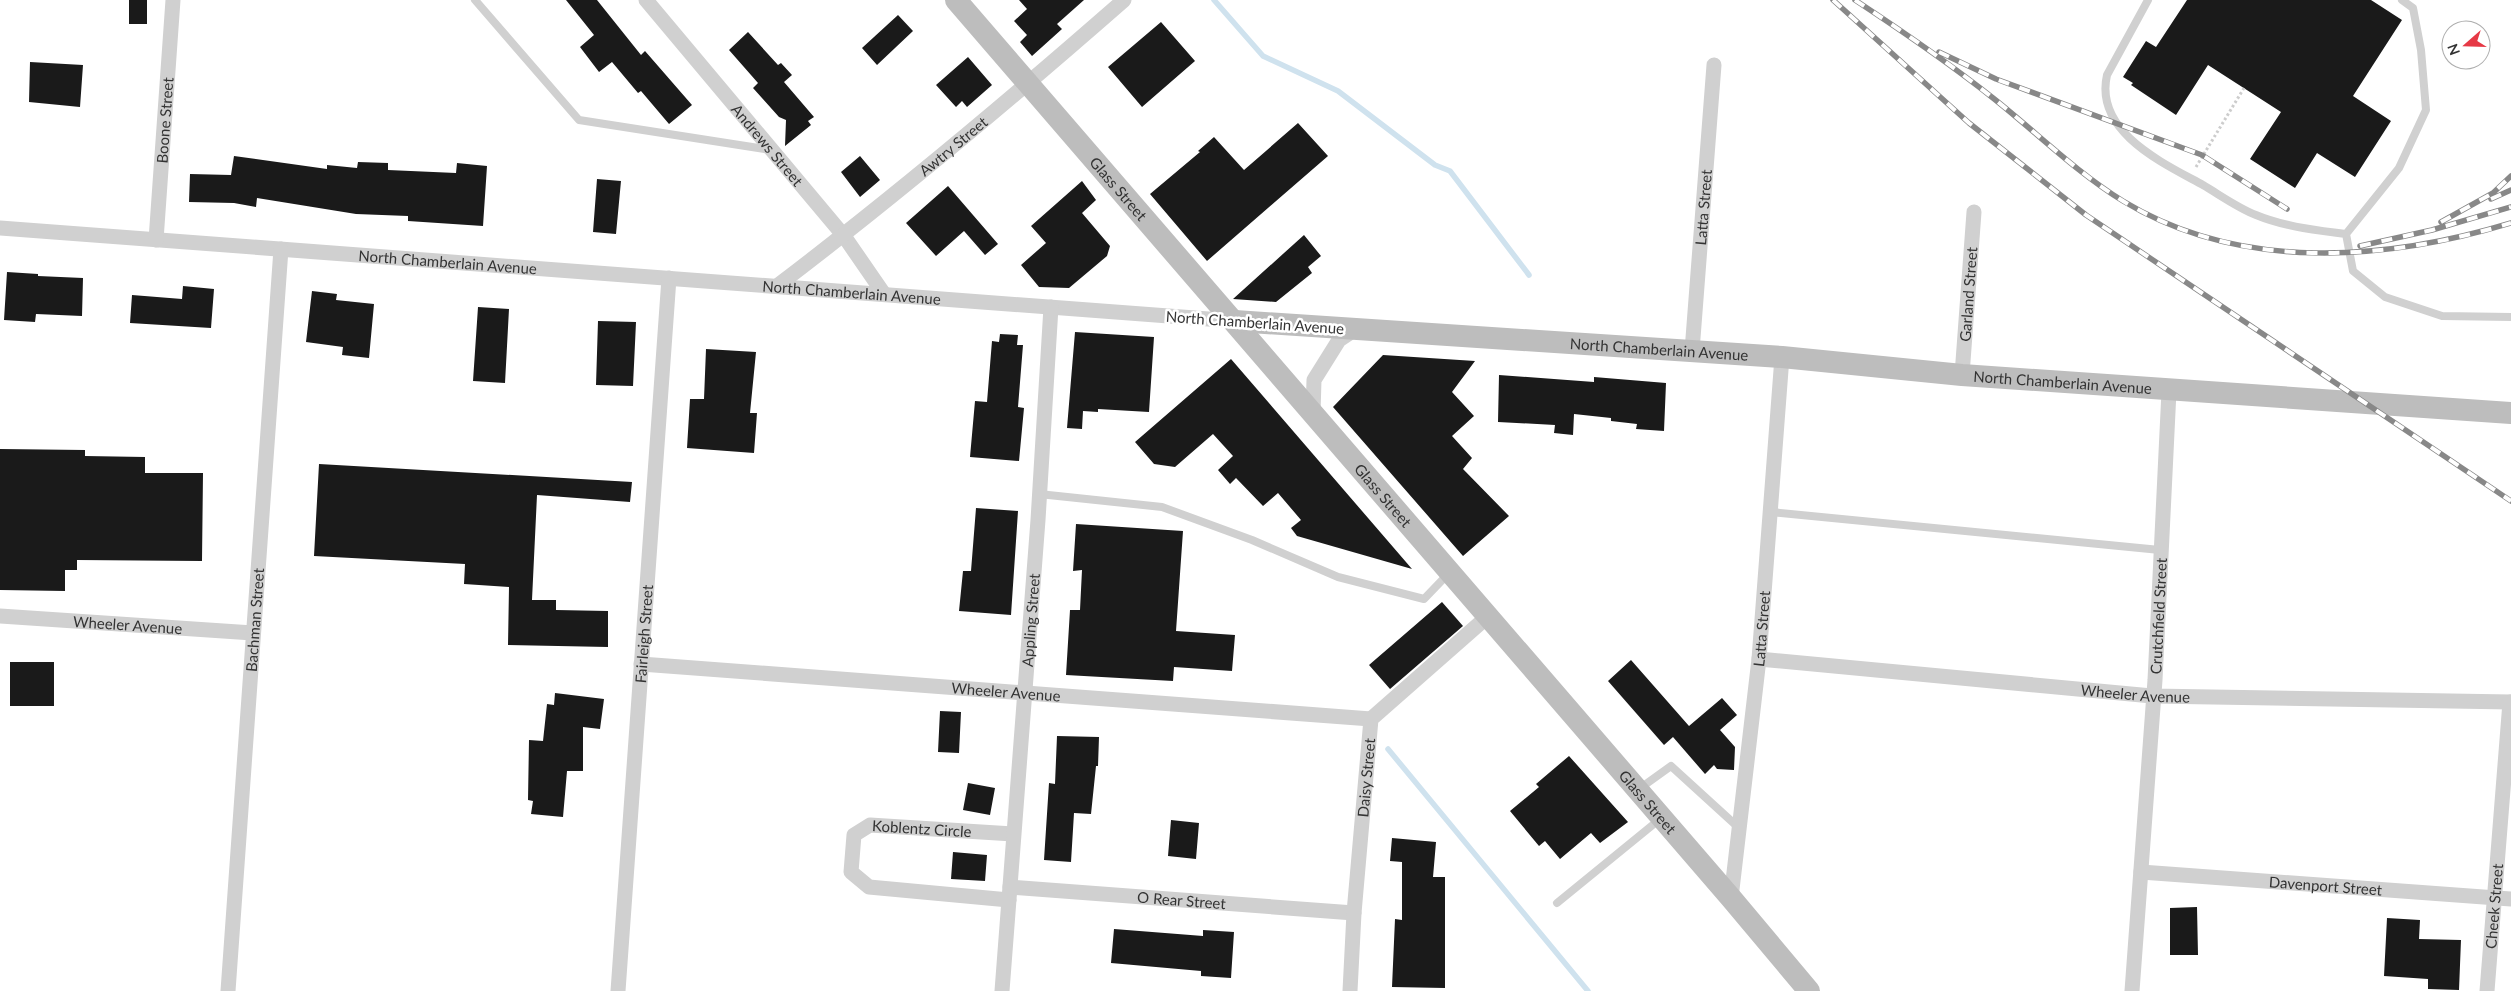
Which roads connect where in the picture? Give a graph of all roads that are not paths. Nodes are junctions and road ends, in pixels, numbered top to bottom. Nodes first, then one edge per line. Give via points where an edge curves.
1 (173, 0) edge
2 (475, 0) edge
3 (646, 0) edge
4 (956, 0) edge
5 (1124, 0) edge
6 (2148, 0) edge
7 (2402, 0) edge
8 (1714, 65) dead end
9 (1028, 84) junction
10 (772, 150) junction
11 (1974, 212) dead end
12 (0, 228) edge
13 (2346, 234) junction
14 (844, 236) junction
15 (156, 240) junction
16 (281, 249) junction
17 (669, 278) junction
18 (777, 286) junction
19 (884, 294) junction
20 (1051, 307) junction
21 (2511, 317) edge
22 (1234, 321) junction
23 (1354, 330) junction
24 (1692, 351) junction
25 (1782, 357) junction
26 (1962, 375) junction
27 (2170, 391) junction
28 (1313, 413) junction
29 (2511, 413) edge
30 (1039, 494) junction
31 (1771, 512) junction
32 (2160, 550) junction
33 (1450, 573) junction
34 (0, 616) edge
35 (1487, 617) junction
36 (253, 633) junction
37 (1759, 659) junction
38 (642, 664) junction
39 (1023, 693) junction
40 (2152, 696) junction
41 (2511, 702) edge
42 (1371, 719) junction
43 (1638, 790) junction
44 (1662, 818) junction
45 (1740, 830) junction
46 (1013, 834) junction
47 (2141, 872) junction
48 (1009, 893) junction
49 (1731, 898) junction
50 (2494, 898) junction
51 (2511, 899) edge
52 (1557, 903) dead end
53 (1354, 913) junction
54 (228, 991) edge
55 (618, 991) edge
56 (1002, 991) edge
57 (1350, 991) edge
58 (1809, 991) edge
59 (2132, 991) edge
60 (2487, 991) edge

1 - 15 street, Boone Street
2 - 10 lane via 579,120
3 - 10 street, Andrews Street
4 - 9 main road, Glass Street
5 - 9 street, Awtry Street
6 - 13 lane via 2107,75 2105,86 2110,109 2126,134 2142,150 2255,215 2287,225
7 - 13 lane via 2413,8 2422,50 2426,110 2399,168
8 - 24 street, Latta Street
9 - 14 street, Awtry Street
9 - 22 main road, Glass Street
10 - 14 street, Andrews Street
11 - 26 street, Garland Street
12 - 15 street, North Chamberlain Avenue
13 - 21 lane via 2353,271 2385,297 2442,316
14 - 18 street, Awtry Street
14 - 19 street, Andrews Street
15 - 16 street, North Chamberlain Avenue
16 - 17 street, North Chamberlain Avenue
16 - 36 street, Bachman Street
17 - 18 street, North Chamberlain Avenue
17 - 38 street, Fairleigh Street
18 - 19 street, North Chamberlain Avenue
19 - 20 street, North Chamberlain Avenue
20 - 22 street, North Chamberlain Avenue
20 - 30 street, Appling Street
22 - 23 main road, North Chamberlain Avenue
22 - 28 main road, Glass Street
23 - 24 main road, North Chamberlain Avenue
23 - 28 street via 1338,340 1314,380
24 - 25 main road, North Chamberlain Avenue
25 - 26 main road, North Chamberlain Avenue
25 - 31 street, Latta Street
26 - 27 main road, North Chamberlain Avenue
27 - 29 main road, North Chamberlain Avenue
27 - 32 street, Crutchfield Street
28 - 33 main road, Glass Street
30 - 33 lane via 1162,507 1252,540 1338,577 1424,600
30 - 39 street, Appling Street
31 - 32 lane
31 - 37 street, Latta Street
32 - 40 street, Crutchfield Street
33 - 35 main road, Glass Street
34 - 36 street, Wheeler Avenue
35 - 42 street, Daisy Street
35 - 43 main road, Glass Street
36 - 54 street, Bachman Street
37 - 40 street, Wheeler Avenue
37 - 45 street, Latta Street
38 - 39 street, Wheeler Avenue
38 - 55 street, Fairleigh Street
39 - 42 street, Wheeler Avenue
39 - 46 street, Appling Street
40 - 41 street, Wheeler Avenue
40 - 47 street, Crutchfield Street
41 - 50 street, Cheek Street
42 - 53 street, Daisy Street
43 - 44 main road, Glass Street
43 - 45 lane via 1671,766
44 - 49 main road, Glass Street
44 - 52 lane
45 - 49 street, Latta Street
46 - 48 street, Appling Street
46 - 48 street, Koblentz Circle via 870,825 854,835 851,872 869,886
47 - 50 street, Davenport Street
47 - 59 street, Crutchfield Street
48 - 53 street, O Rear Street
48 - 56 street, Appling Street
49 - 58 main road, Glass Street
50 - 51 street, Davenport Street
50 - 60 street, Cheek Street
53 - 57 street, Daisy Street

